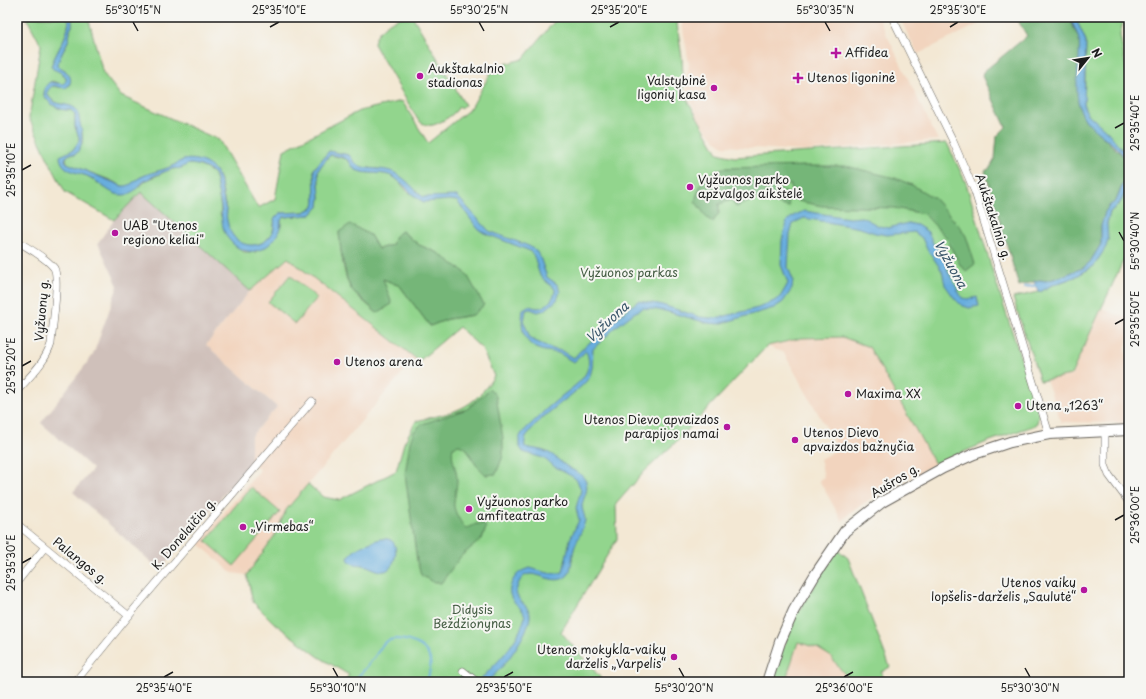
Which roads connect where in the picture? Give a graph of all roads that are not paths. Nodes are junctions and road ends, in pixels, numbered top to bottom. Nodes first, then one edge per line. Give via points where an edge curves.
1 (892, 17) edge
2 (17, 241) edge
3 (17, 390) edge
4 (312, 401) dead end
5 (1129, 430) edge
6 (1104, 431) junction
7 (1049, 434) junction
8 (1129, 502) edge
9 (17, 524) edge
10 (45, 547) junction
11 (17, 582) edge
12 (129, 616) junction
13 (463, 671) dead end
14 (476, 681) edge
15 (75, 682) edge
16 (767, 682) edge

1 - 7 street, Aukštakalnio g. via 975,192
2 - 3 street, Vyžuonų g. via 46,261 54,268 57,276 51,344 41,363
4 - 12 street, K. Donelaičio g.
5 - 6 street, Aušros g.
6 - 7 street, Aušros g.
6 - 8 street via 1105,465 1109,475
7 - 16 street, Aušros g. via 1010,442 943,468 882,502 845,531 794,610
9 - 10 street, Palangos g.
10 - 11 street
10 - 12 street, Palangos g.
12 - 15 street, K. Donelaičio g.
13 - 14 street

